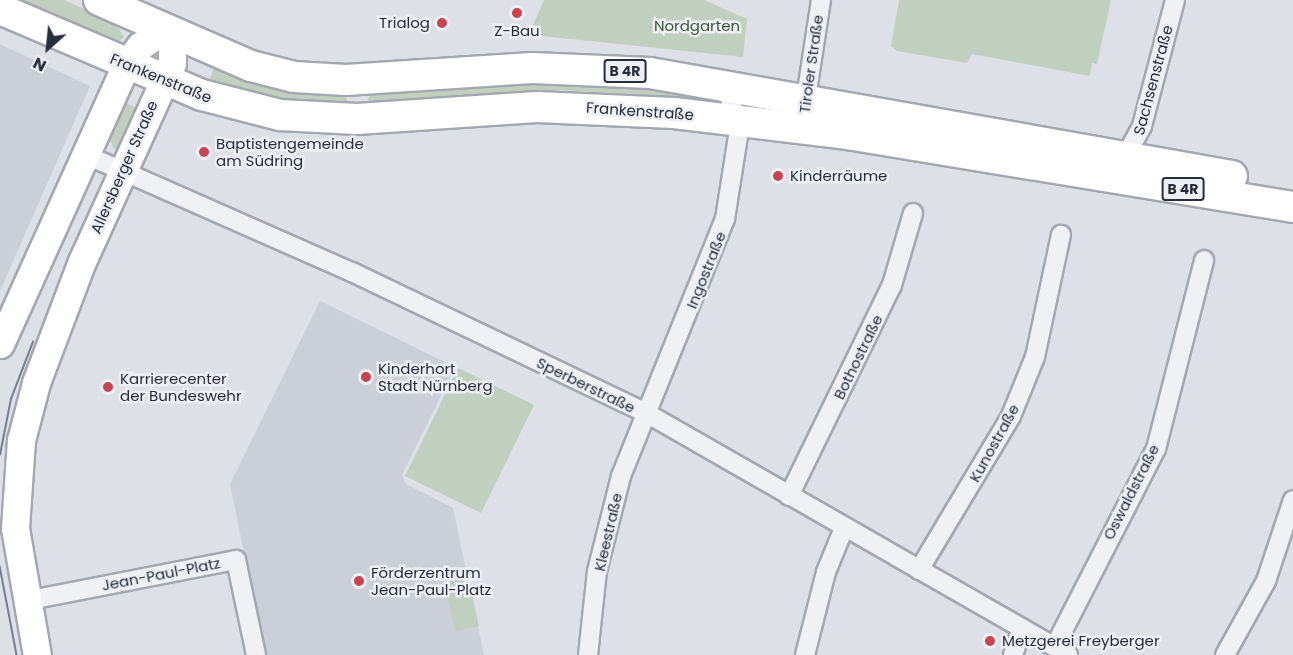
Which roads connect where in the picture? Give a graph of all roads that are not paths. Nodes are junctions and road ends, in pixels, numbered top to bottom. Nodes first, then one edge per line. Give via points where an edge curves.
1 (99, 0) edge
2 (821, 0) edge
3 (1174, 0) edge
4 (0, 9) edge
5 (165, 29) junction
6 (126, 65) junction
7 (363, 79) junction
8 (164, 81) junction
9 (726, 84) junction
10 (804, 113) junction
11 (370, 118) junction
12 (739, 119) junction
13 (84, 154) junction
14 (1125, 157) junction
15 (122, 171) junction
16 (1293, 187) edge
17 (1293, 207) edge
18 (913, 213) dead end
19 (1061, 236) dead end
20 (1204, 260) dead end
21 (28, 280) junction
22 (68, 299) junction
23 (0, 344) edge
24 (648, 414) junction
25 (789, 496) junction
26 (1293, 500) edge
27 (844, 528) junction
28 (919, 570) junction
29 (26, 601) junction
30 (1022, 629) junction
31 (1062, 651) edge
32 (36, 655) edge
33 (256, 655) edge
34 (588, 655) edge
35 (805, 655) edge
36 (1013, 655) edge
37 (1225, 655) edge

1 - 5 main road, Frankenstraße / B 4R
2 - 10 street, Tiroler Straße
3 - 14 street, Sachsenstraße via 1142,126
4 - 6 main road, Frankenstraße / B 4R
5 - 6 main road via 140,46
5 - 7 main road, Frankenstraße / B 4R via 266,71 312,79
5 - 8 main road, Allersberger Straße via 174,54
6 - 8 main road, Frankenstraße / B 4R
6 - 13 main road
7 - 9 main road, Frankenstraße / B 4R via 554,68 650,73
7 - 11 main road via 356,105
8 - 11 main road, Frankenstraße / B 4R via 258,111 308,118
8 - 15 main road, Allersberger Straße
9 - 10 main road, Frankenstraße / B 4R
9 - 12 street
10 - 12 main road, Frankenstraße / B 4R
10 - 14 main road, Frankenstraße / B 4R
10 - 17 main road, Frankenstraße / B 4R
11 - 12 main road, Frankenstraße / B 4R via 561,107
12 - 24 street, Ingostraße via 734,175 718,242
13 - 15 street, Sperberstraße
13 - 21 main road
14 - 16 main road, Frankenstraße / B 4R
15 - 22 main road, Allersberger Straße
15 - 24 street, Sperberstraße via 352,272
18 - 25 street, Bothostraße via 892,285
19 - 28 street, Kunostraße via 1035,357 1011,416
20 - 31 street, Oswaldstraße via 1156,449
21 - 22 main road
21 - 23 main road
22 - 29 main road, Allersberger Straße via 36,382 19,451 15,528
24 - 25 street, Sperberstraße
24 - 34 street, Kleestraße via 621,476 597,571
25 - 27 street, Sperberstraße
26 - 37 street via 1266,580
27 - 28 street, Sperberstraße
27 - 35 street via 826,572
28 - 30 street, Sperberstraße
29 - 32 main road, Allersberger Straße
29 - 33 street, Jean-Paul-Platz via 236,560
30 - 31 street, Sperberstraße
30 - 36 street

